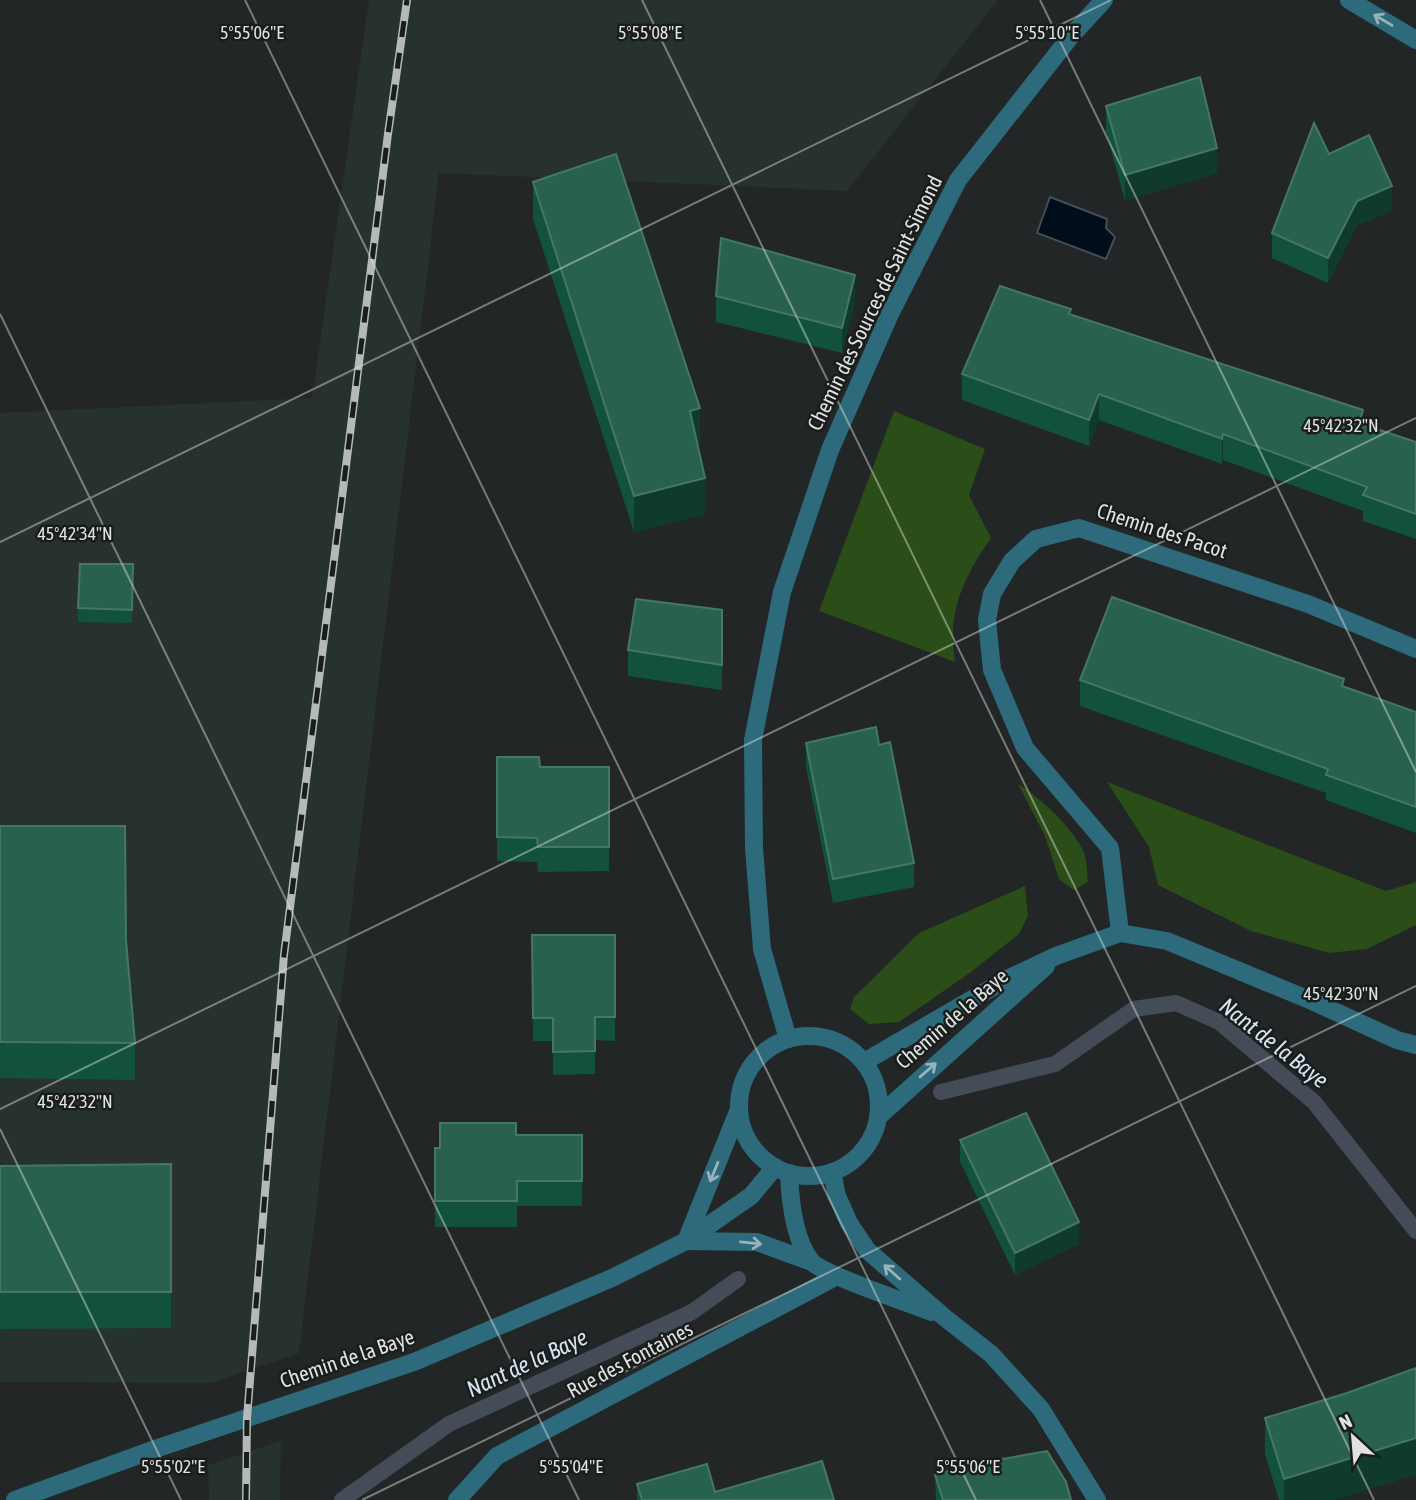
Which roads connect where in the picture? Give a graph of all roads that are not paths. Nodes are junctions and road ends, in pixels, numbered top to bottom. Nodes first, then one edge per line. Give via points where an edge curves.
1 (1104, 0) edge
2 (1349, 0) edge
3 (1416, 40) edge
4 (1416, 649) edge
5 (1120, 933) junction
6 (1056, 956) junction
7 (788, 1039) junction
8 (1416, 1045) edge
9 (864, 1062) junction
10 (739, 1109) junction
11 (878, 1117) junction
12 (782, 1170) junction
13 (832, 1172) junction
14 (686, 1241) junction
15 (812, 1262) junction
16 (837, 1276) junction
17 (944, 1317) junction
18 (15, 1500) edge
19 (457, 1500) edge
20 (1097, 1500) edge

1 - 7 street, Chemin des Sources de Saint-Simond via 958,180 889,316 830,450 782,592 753,740 754,848 762,949
3 -> 2 street
4 - 5 street, Chemin des Pacot via 1308,604 1079,528 1036,539 1012,561 992,594 987,620 992,670 1025,748 1110,848
5 - 6 street, Chemin de la Baye
5 - 8 street, Chemin de la Baye via 1167,941
6 - 9 street, Chemin de la Baye via 1005,979
11 -> 6 street, Chemin de la Baye
7 - 9 street via 829,1039
7 - 10 street via 752,1066 742,1086
9 - 11 street via 879,1097
10 - 12 street via 744,1132 756,1153
10 -> 14 street
11 - 13 street via 863,1151
12 - 13 street via 811,1176
12 - 14 street, Chemin de la Baye
12 - 15 street via 800,1237
17 -> 13 street via 867,1250 849,1223
14 -> 15 street, Chemin de la Baye via 757,1242
14 - 18 street, Chemin de la Baye via 612,1278 414,1362
15 - 16 street, Chemin de la Baye
16 - 17 street, Chemin de la Baye
16 - 19 street, Rue des Fontaines via 496,1456
17 - 20 street via 991,1354 1041,1409

